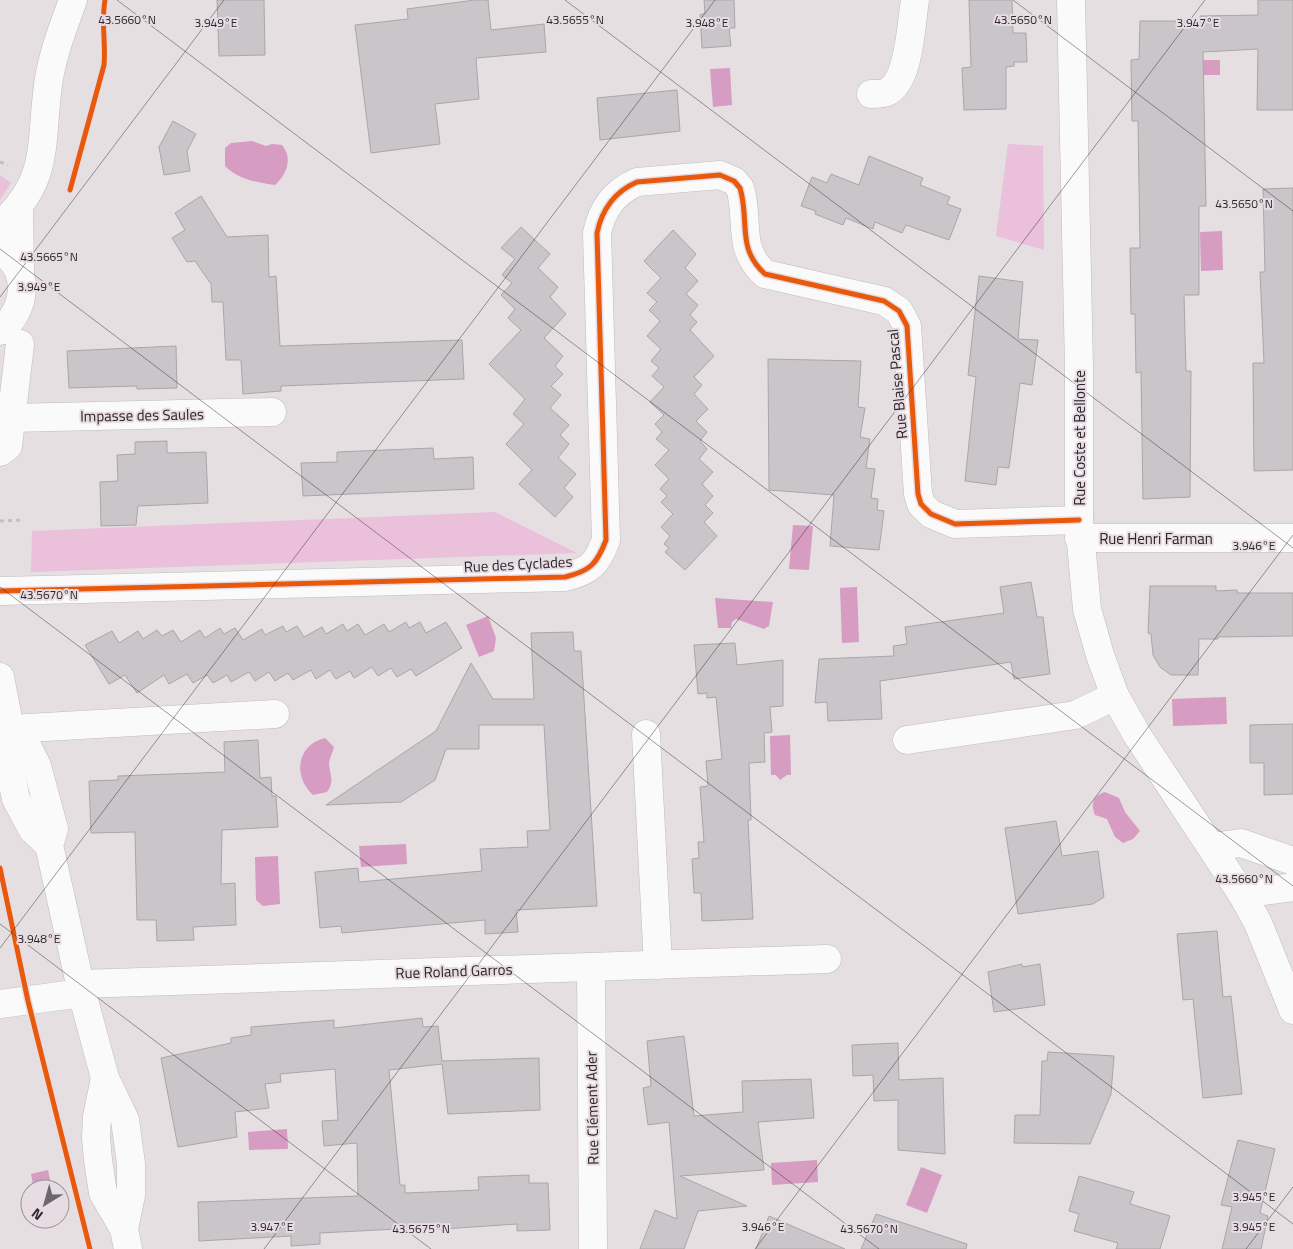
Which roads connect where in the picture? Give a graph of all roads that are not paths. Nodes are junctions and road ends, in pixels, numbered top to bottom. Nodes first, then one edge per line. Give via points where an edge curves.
1 (73, 0) edge
2 (915, 0) edge
3 (1071, 0) edge
4 (871, 94) dead end
5 (734, 181) joint
6 (10, 217) edge
7 (0, 251) edge
8 (20, 275) junction
9 (5, 334) edge
10 (272, 412) dead end
11 (12, 418) junction
12 (0, 452) edge
13 (1079, 529) junction
14 (1293, 538) edge
15 (0, 591) edge
16 (0, 677) edge
17 (1115, 696) junction
18 (275, 714) dead end
19 (10, 729) junction
20 (646, 734) dead end
21 (907, 740) dead end
22 (1212, 846) junction
23 (1293, 861) edge
24 (1293, 888) edge
25 (1242, 894) junction
26 (827, 960) dead end
27 (658, 965) junction
28 (591, 967) junction
29 (82, 988) junction
30 (0, 1004) edge
31 (1293, 1010) edge
32 (126, 1239) edge
33 (593, 1249) edge

1 - 6 street via 52,60 42,160 32,186
2 - 4 street via 904,71 896,86 886,92
3 - 13 street, Rue Coste et Bellonte
5 - 13 street, Rue Blaise Pascal via 742,196 748,254 764,274 884,301 899,311 907,326 921,504 931,514 955,524
5 - 15 street, Rue des Cyclades via 720,175 637,182 609,201 600,218 606,540 595,564 582,573 565,577
6 - 8 street
7 - 8 street via 14,263
8 - 9 street via 22,300
9 - 11 street
10 - 11 street, Impasse des Saules
11 - 12 street via 8,446
13 - 14 street, Rue Henri Farman
13 - 17 street, Rue Coste et Bellonte via 1087,609
16 - 19 street
17 - 21 street via 1075,715
17 - 22 street, Rue Coste et Bellonte via 1136,735
18 - 19 street
19 - 29 street via 27,746 37,766 54,829 49,845
20 - 27 street
22 - 23 street via 1241,843
22 - 25 street, Rue Coste et Bellonte
24 - 25 street
25 - 31 street, Rue Coste et Bellonte via 1258,923
26 - 27 street, Rue Roland Garros
27 - 28 street, Rue Roland Garros
28 - 29 street, Rue Roland Garros
28 - 33 street, Rue Clément Ader
29 - 30 street, Rue Roland Garros
29 - 32 street via 105,1078 96,1138 98,1160 104,1193

